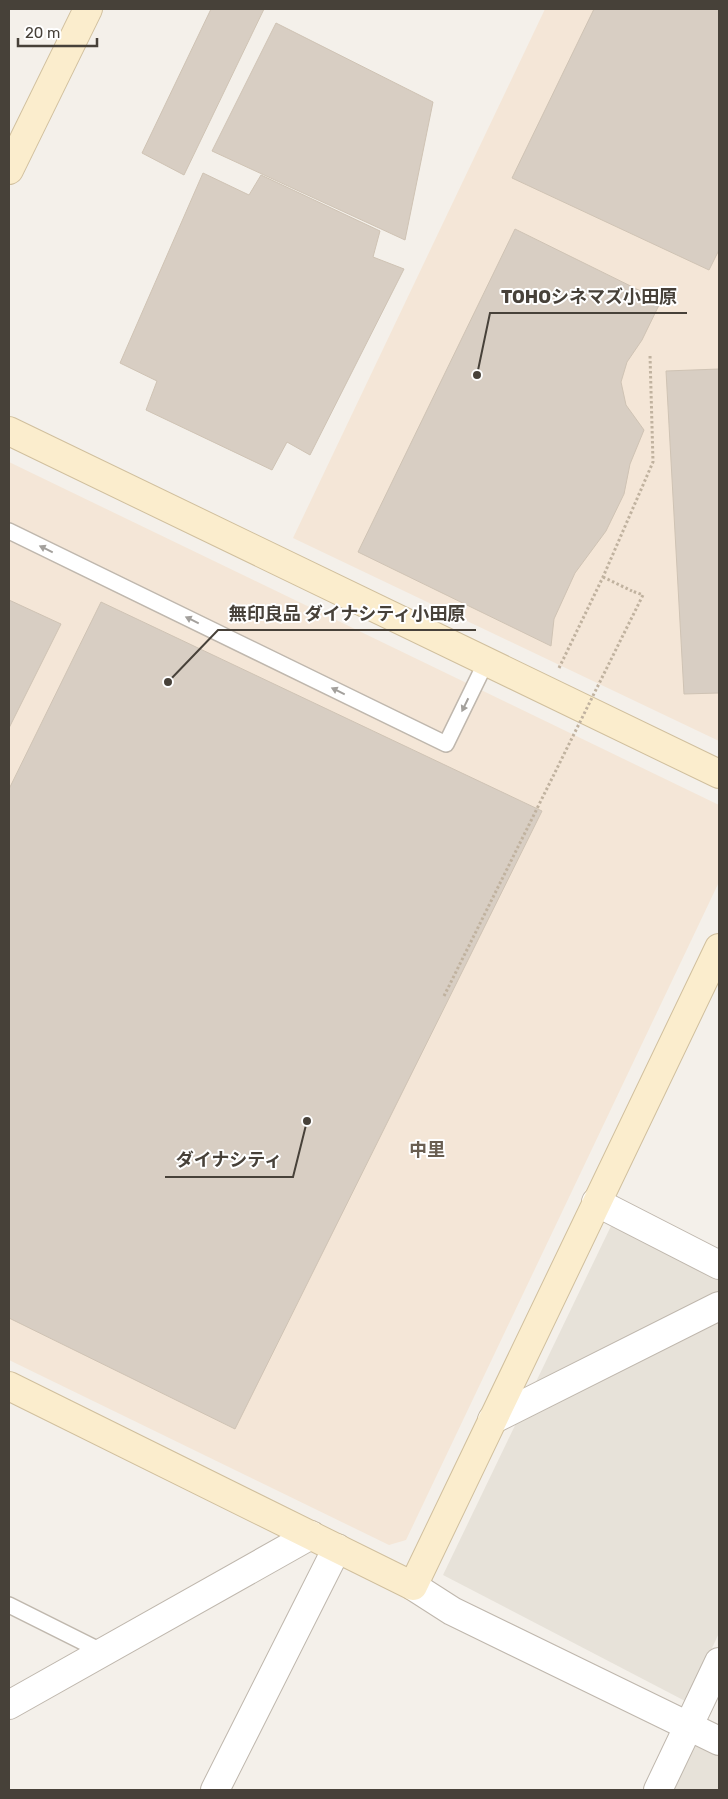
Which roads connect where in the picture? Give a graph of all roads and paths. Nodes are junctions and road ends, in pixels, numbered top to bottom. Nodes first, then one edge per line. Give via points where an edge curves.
1 (88, 9) edge
2 (9, 170) edge
3 (650, 355) dead end
4 (9, 431) edge
5 (9, 531) edge
6 (603, 577) junction
7 (486, 662) junction
8 (558, 670) dead end
9 (719, 774) edge
10 (719, 948) edge
11 (444, 996) dead end
12 (596, 1202) junction
13 (719, 1265) edge
14 (719, 1306) edge
15 (9, 1386) edge
16 (492, 1420) junction
17 (311, 1535) junction
18 (336, 1548) junction
19 (413, 1586) junction
20 (9, 1605) edge
21 (103, 1652) junction
22 (719, 1662) edge
23 (9, 1705) edge
24 (689, 1726) junction
25 (719, 1740) edge
26 (215, 1790) edge
27 (658, 1790) edge

1 - 2 street
3 - 6 path via 653,462
4 - 7 street
7 -> 5 lane via 446,744
6 - 8 path
6 - 11 path, bridge via 642,595
7 - 9 street
10 - 12 street
12 - 13 street
12 - 16 street
14 - 16 street
15 - 17 street
16 - 19 street
17 - 18 street
17 - 21 street
18 - 19 street
18 - 26 street
19 - 24 street via 452,1611
20 - 21 lane
21 - 23 street
22 - 24 street
24 - 25 street
24 - 27 street

